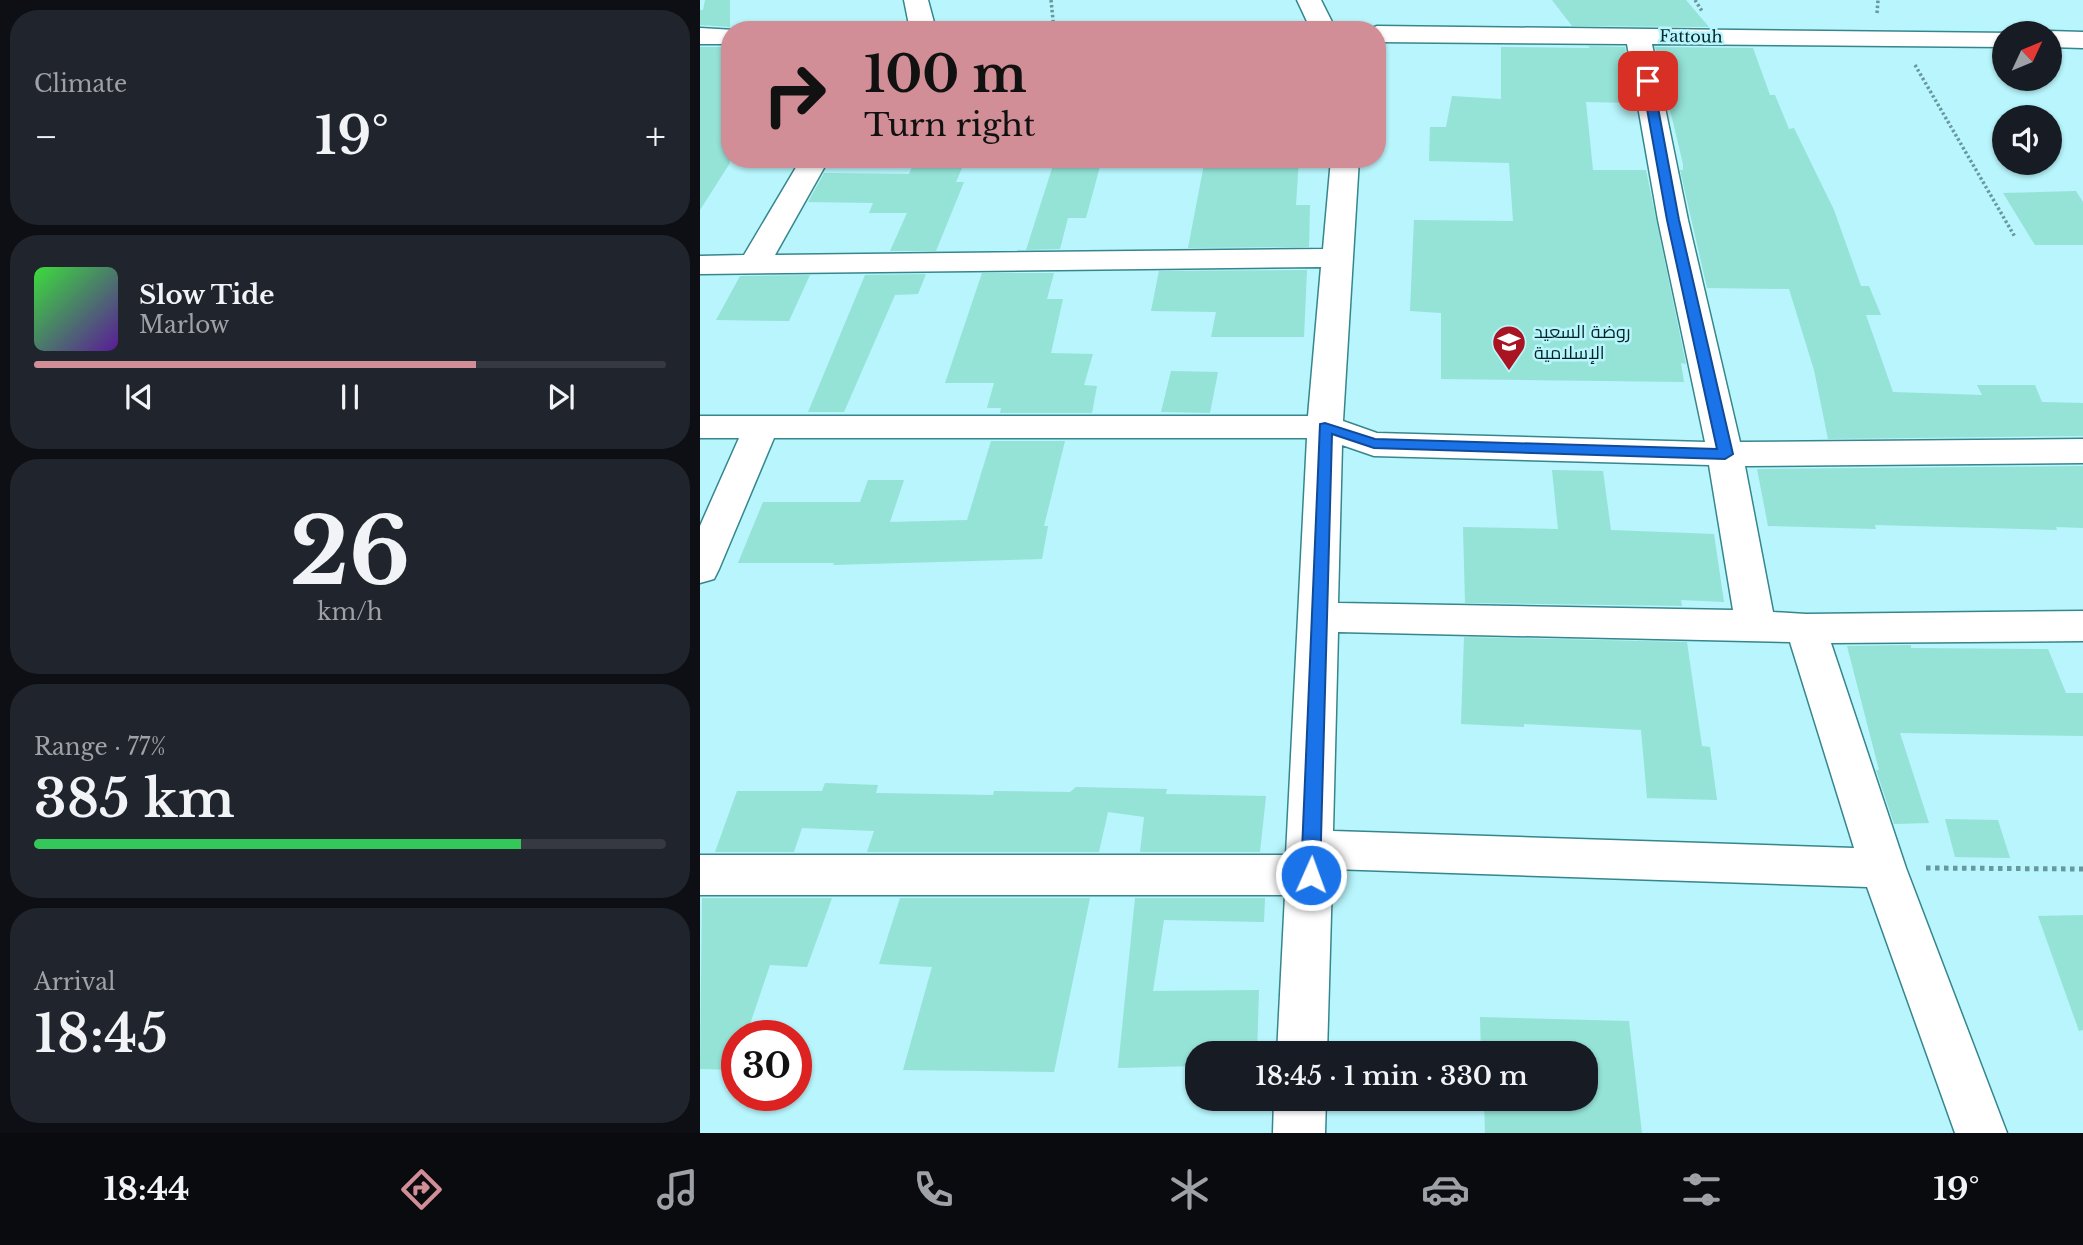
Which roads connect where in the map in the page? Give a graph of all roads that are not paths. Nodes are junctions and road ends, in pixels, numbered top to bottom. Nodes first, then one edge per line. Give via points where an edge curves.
1 (916, 0) edge
2 (1309, 0) edge
3 (921, 21) edge
4 (1320, 21) edge
5 (1386, 34) edge
6 (1638, 34) junction
7 (700, 36) edge
8 (721, 36) edge
9 (1992, 39) edge
10 (2062, 39) edge
11 (2083, 40) edge
12 (811, 168) edge
13 (1344, 168) edge
14 (1336, 258) junction
15 (754, 264) junction
16 (700, 265) edge
17 (700, 427) edge
18 (1325, 427) junction
19 (761, 428) junction
20 (2083, 451) edge
21 (1725, 454) junction
22 (700, 569) edge
23 (1318, 617) junction
24 (1756, 625) junction
25 (2083, 626) edge
26 (1806, 629) junction
27 (1311, 862) junction
28 (1883, 868) junction
29 (700, 875) edge
30 (1303, 1041) edge
31 (1299, 1111) edge
32 (1298, 1133) edge
33 (1981, 1133) edge

1 - 3 street
2 - 4 street
5 - 6 street, Fattouh
6 - 9 street, Fattouh
6 - 21 street
7 - 8 street
10 - 11 street
12 - 15 street
13 - 14 street
14 - 15 street
14 - 18 street
15 - 16 street
17 - 19 street
18 - 19 street
18 - 21 street via 1374,443
18 - 23 street
19 - 22 street
20 - 21 street
21 - 24 street
23 - 24 street
23 - 27 street
24 - 26 street
25 - 26 street
26 - 28 street
27 - 28 street
27 - 29 street
27 - 30 street
28 - 33 street
31 - 32 street

